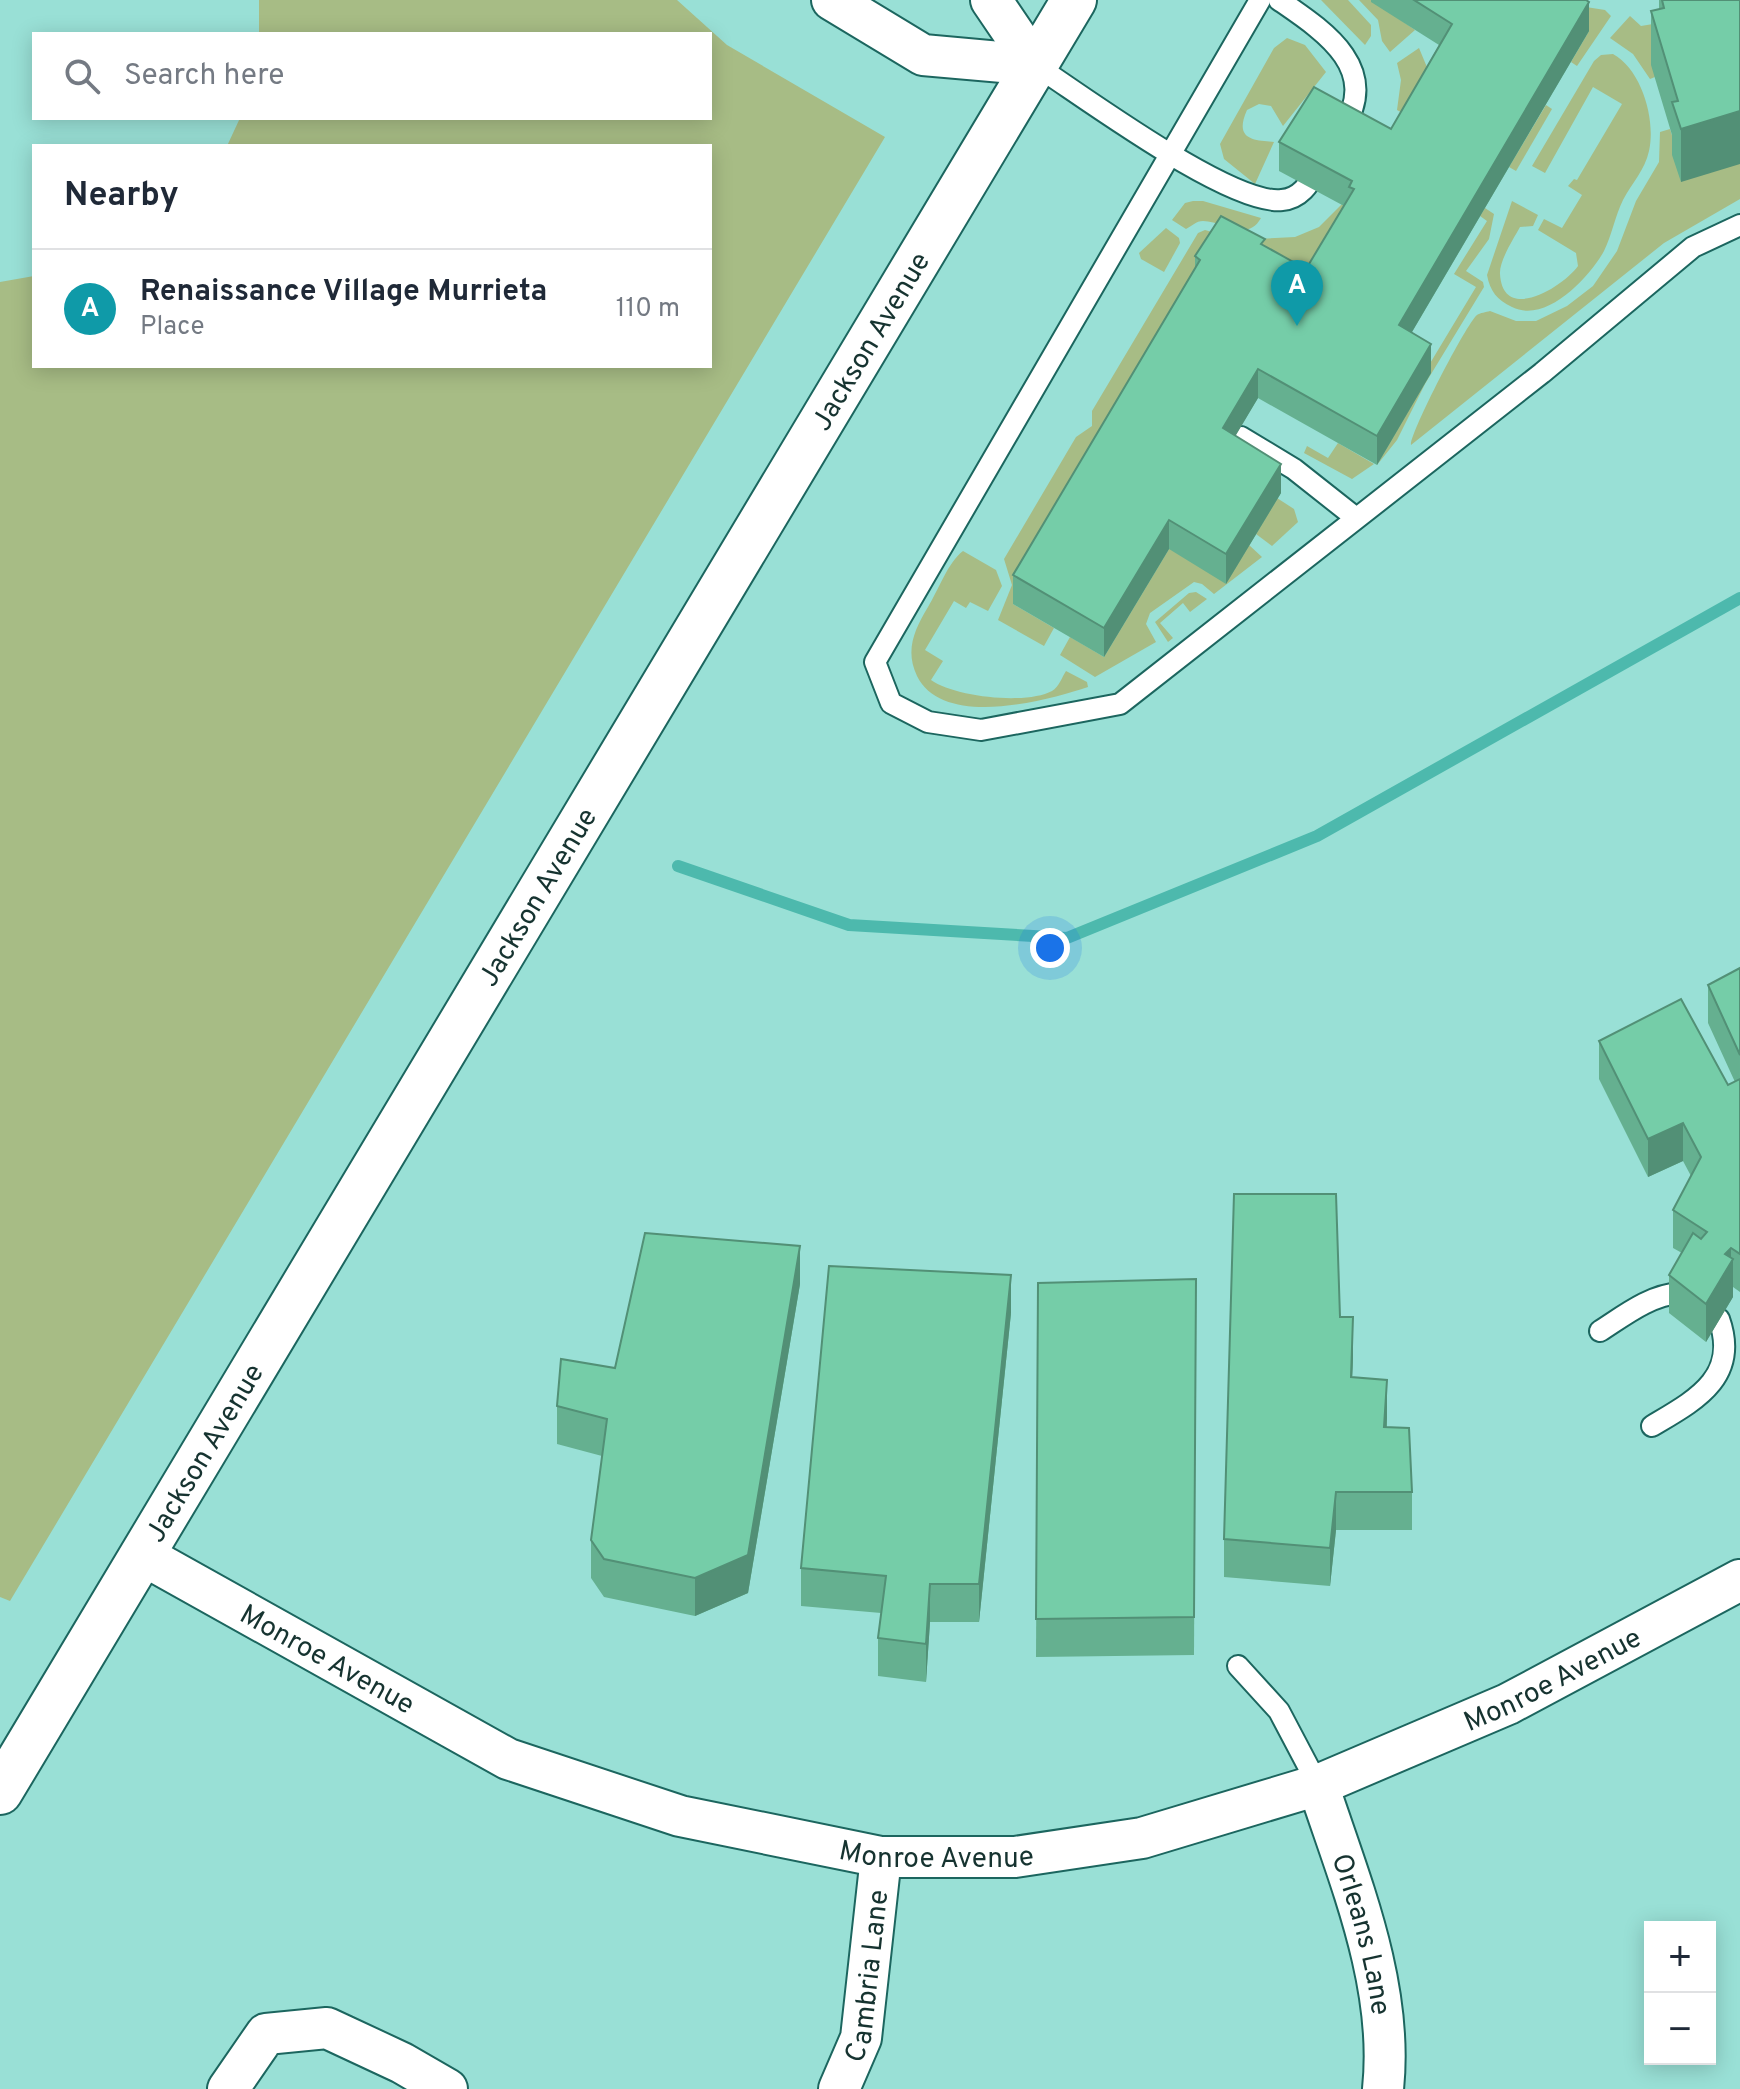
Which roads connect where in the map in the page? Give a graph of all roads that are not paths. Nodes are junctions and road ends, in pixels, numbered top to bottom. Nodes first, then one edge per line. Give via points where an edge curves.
1 (832, 0) edge
2 (991, 0) edge
3 (1074, 0) edge
4 (1260, 0) edge
5 (1279, 0) edge
6 (1035, 65) junction
7 (1171, 152) junction
8 (1740, 225) edge
9 (1241, 437) edge
10 (1356, 518) junction
11 (1680, 1293) edge
12 (1719, 1319) edge
13 (1600, 1331) dead end
14 (1652, 1426) dead end
15 (141, 1554) junction
16 (1739, 1583) edge
17 (1238, 1666) dead end
18 (1318, 1785) junction
19 (0, 1792) edge
20 (881, 1857) junction
21 (228, 2089) edge
22 (447, 2089) edge
23 (839, 2089) edge
24 (1383, 2089) edge

1 - 6 street via 923,55
2 - 6 street
3 - 6 main road, Jackson Avenue
4 - 7 lane
5 - 7 lane via 1341,47 1354,81 1351,116 1302,193 1284,200 1251,195
6 - 7 lane
6 - 15 main road, Jackson Avenue
7 - 10 lane via 875,662 891,703 928,722 981,730 1120,704
8 - 10 lane via 1693,247
9 - 10 lane via 1294,469
11 - 13 lane via 1649,1301
12 - 14 lane via 1730,1345 1728,1367 1702,1397
15 - 19 main road, Jackson Avenue
15 - 20 street, Monroe Avenue via 508,1759 680,1816
16 - 18 street, Monroe Avenue via 1508,1704
17 - 18 lane via 1279,1711
18 - 20 street, Monroe Avenue via 1142,1838 1015,1857
18 - 24 street, Orleans Lane via 1365,1925 1379,1996
20 - 23 street, Cambria Lane via 861,2038
21 - 22 street via 266,2034 327,2028

